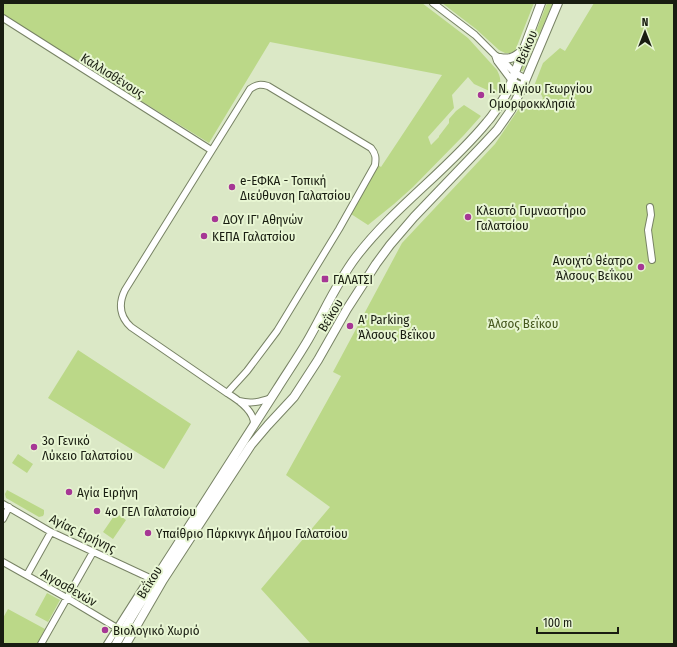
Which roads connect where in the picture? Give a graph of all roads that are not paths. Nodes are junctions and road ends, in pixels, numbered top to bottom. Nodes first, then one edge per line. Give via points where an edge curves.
1 (434, 3) edge
2 (541, 3) edge
3 (558, 3) edge
4 (3, 18) edge
5 (523, 50) junction
6 (498, 57) junction
7 (513, 77) junction
8 (525, 83) junction
9 (211, 150) junction
10 (650, 207) dead end
11 (652, 260) dead end
12 (227, 393) junction
13 (271, 398) junction
14 (239, 401) junction
15 (254, 424) junction
16 (3, 504) edge
17 (9, 507) junction
18 (3, 518) edge
19 (51, 532) junction
20 (93, 552) junction
21 (3, 562) edge
22 (27, 575) junction
23 (152, 579) junction
24 (67, 598) junction
25 (119, 631) junction
26 (41, 644) edge
27 (107, 644) edge
28 (116, 644) edge
29 (126, 644) edge

1 - 6 street
2 - 5 main road, Βεΐκου
3 - 8 main road, Βεΐκου
4 - 9 street, Καλλισθένους
5 - 6 main road via 511,58
5 - 7 main road, Βεΐκου
6 - 7 street
7 - 8 street
7 - 13 main road, Βεΐκου via 508,91 488,121 459,154 387,221 356,257
8 - 29 main road, Βεΐκου via 497,130 414,217 376,264 294,397 251,445 163,580
9 - 12 street via 125,290 121,300 121,312 131,327
9 - 12 street via 250,89 262,84 371,148 376,159 339,229 277,331
10 - 11 street via 648,230
12 - 14 street
13 - 14 street via 261,402
13 - 15 main road, Βεΐκου
14 - 15 street via 253,417
15 - 23 main road, Βεΐκου
16 - 17 street, Αγίας Ειρήνης
17 - 18 street
17 - 19 street, Αγίας Ειρήνης
19 - 20 street, Αγίας Ειρήνης
19 - 22 street
20 - 23 street, Αγίας Ειρήνης
20 - 24 street
21 - 22 street, Αιγοσθενών
22 - 24 street, Αιγοσθενών
23 - 25 main road, Βεΐκου
24 - 25 street, Αιγοσθενών
24 - 26 street
25 - 27 street
25 - 28 main road, Βεΐκου

